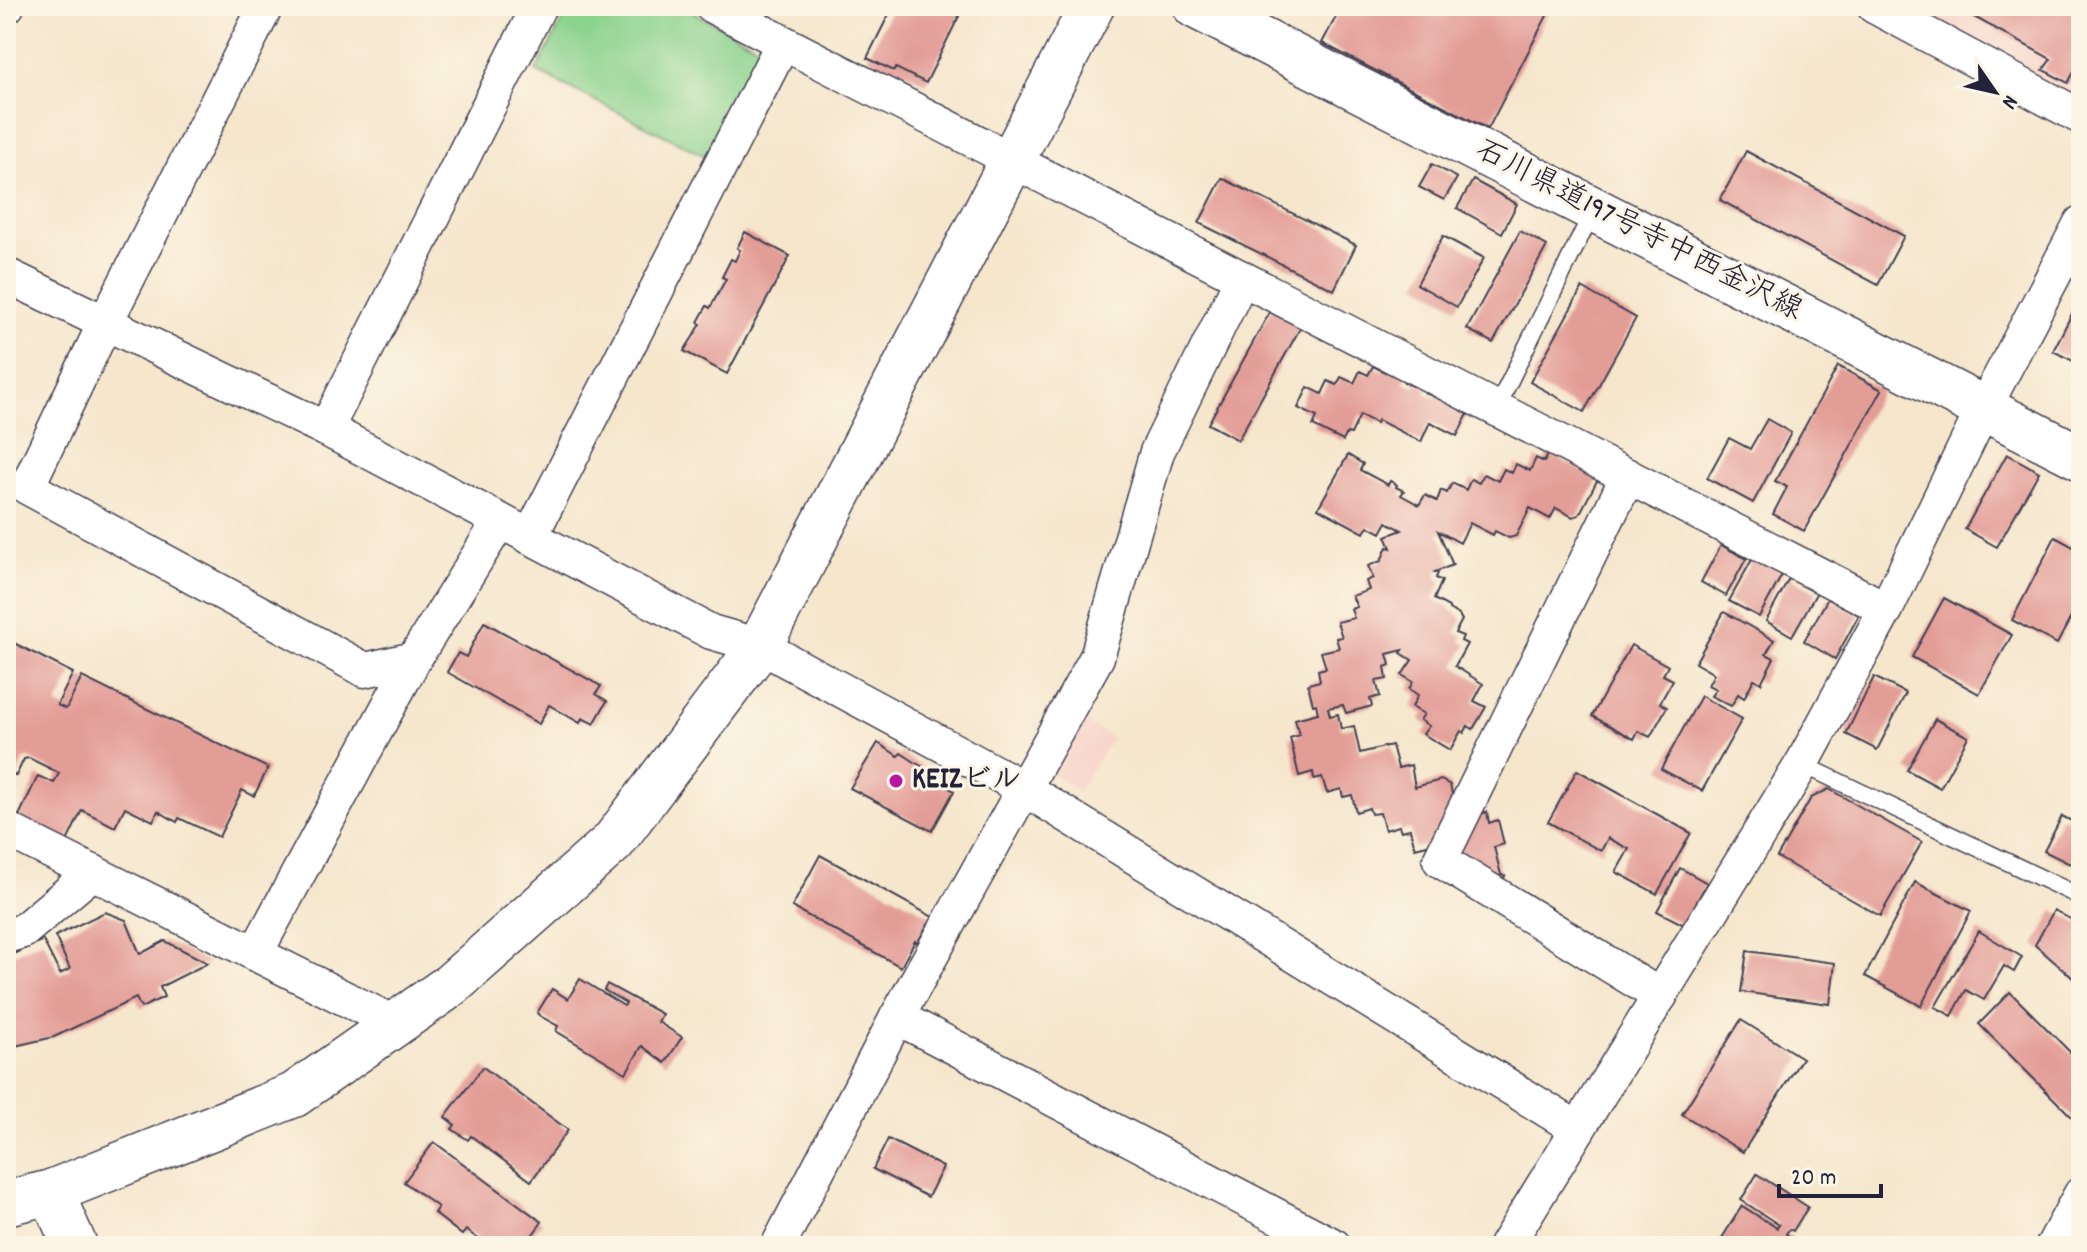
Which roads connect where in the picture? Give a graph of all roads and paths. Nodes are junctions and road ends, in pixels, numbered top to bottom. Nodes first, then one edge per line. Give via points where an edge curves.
1 (266, 6) edge
2 (539, 6) edge
3 (712, 6) edge
4 (1092, 6) edge
5 (1195, 6) edge
6 (1874, 6) edge
7 (783, 43) junction
8 (2078, 109) edge
9 (1011, 160) junction
10 (1594, 209) junction
11 (2081, 223) edge
12 (6, 275) edge
13 (1242, 278) junction
14 (105, 323) junction
15 (1984, 408) junction
16 (1496, 409) junction
17 (326, 429) junction
18 (2081, 458) edge
19 (1628, 476) junction
20 (500, 521) junction
21 (530, 537) junction
22 (1886, 609) junction
23 (760, 646) junction
24 (414, 659) junction
25 (1802, 764) junction
26 (1023, 788) junction
27 (6, 829) edge
28 (93, 872) junction
29 (2081, 897) edge
30 (6, 936) edge
31 (255, 954) junction
32 (1660, 996) junction
33 (897, 1017) junction
34 (396, 1024) junction
35 (1578, 1129) junction
36 (51, 1192) junction
37 (2081, 1194) edge
38 (6, 1203) edge
39 (1517, 1242) edge
40 (75, 1246) edge
41 (778, 1246) edge
42 (1334, 1246) edge
43 (2053, 1246) edge

1 - 14 street
2 - 17 street
3 - 7 street
4 - 9 street
5 - 10 street, 石川県道197号寺中西金沢線
6 - 8 street
7 - 9 street
7 - 21 street
9 - 13 street
9 - 23 street
10 - 15 street, 石川県道197号寺中西金沢線
10 - 16 lane
11 - 15 street
12 - 14 street
13 - 16 street
13 - 26 street via 1157,452 1097,657
14 - 17 street
14 - 24 street via 27,487 365,670
15 - 18 street, 石川県道197号寺中西金沢線
15 - 22 street
16 - 19 street
17 - 20 street
19 - 22 street
19 - 32 street via 1440,860
20 - 21 street
20 - 24 street
21 - 23 street via 711,632
22 - 25 street
23 - 26 street
23 - 34 street via 613,842 451,985
24 - 31 street
25 - 29 lane
25 - 32 street
26 - 33 street
26 - 35 street
27 - 28 street
28 - 30 street via 23,931
28 - 31 street
31 - 34 street
32 - 35 street
33 - 41 street
33 - 42 street
34 - 36 street via 294,1095
35 - 39 street
36 - 38 street
36 - 40 street
37 - 43 street

